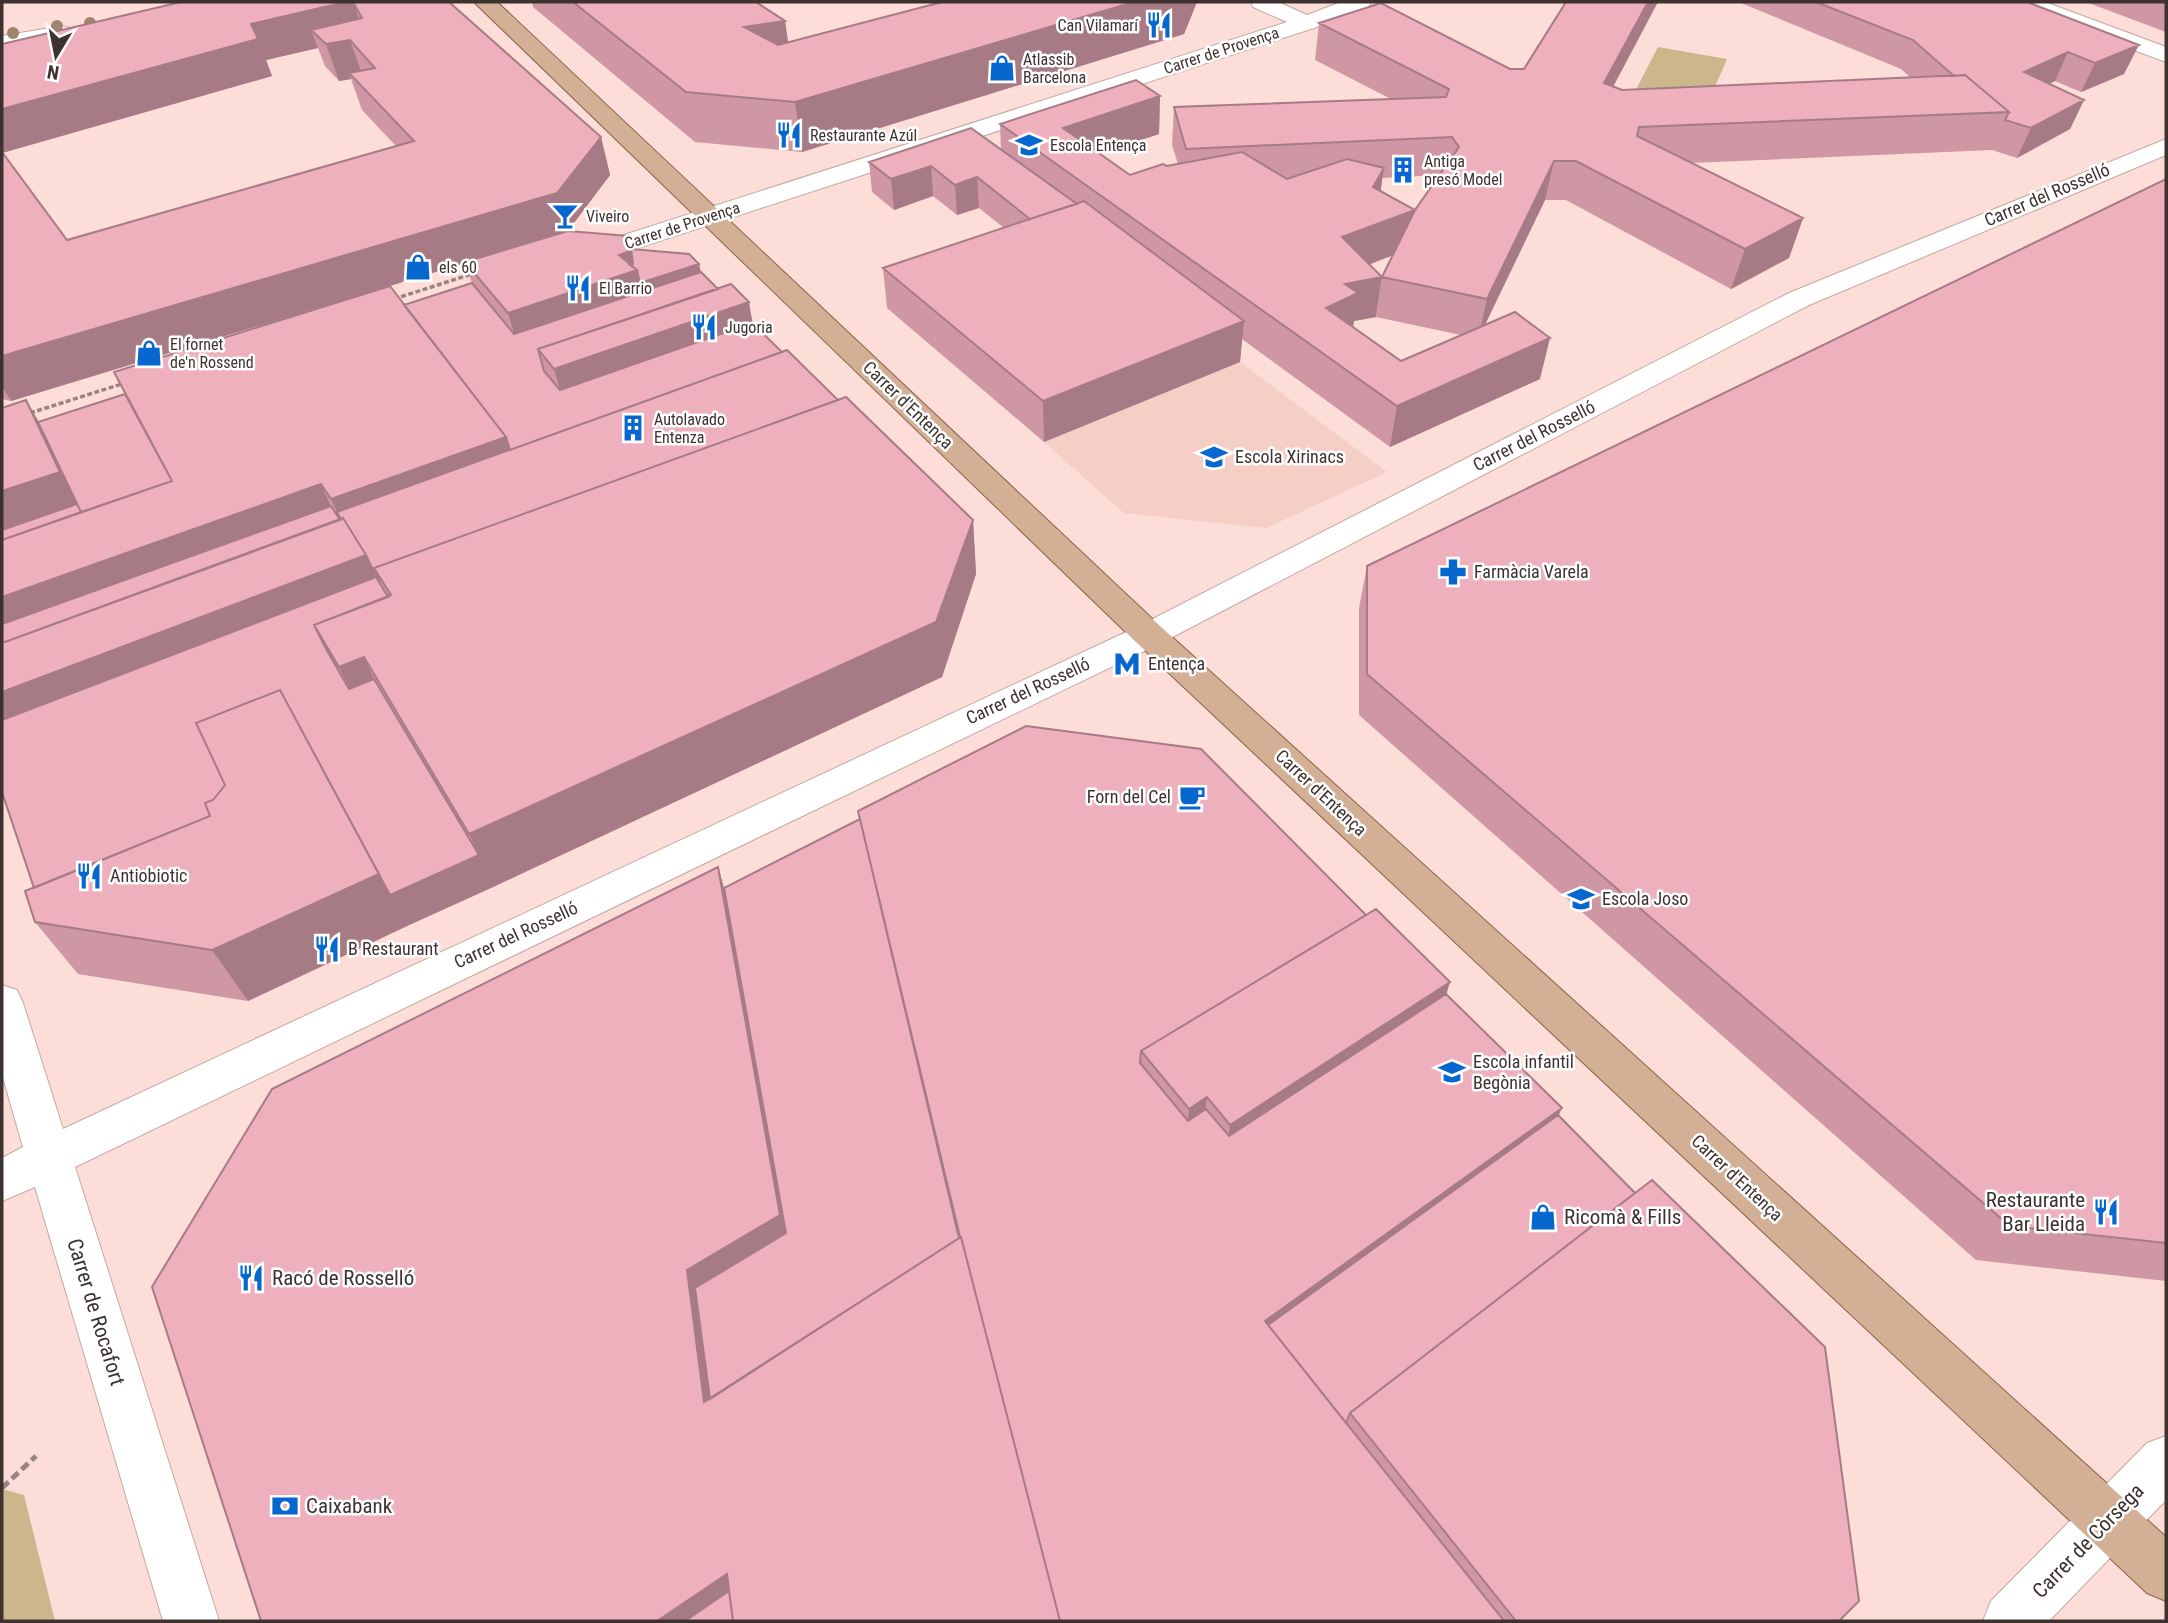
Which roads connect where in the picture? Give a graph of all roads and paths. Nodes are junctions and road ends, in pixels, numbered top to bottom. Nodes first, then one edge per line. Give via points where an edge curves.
1 (485, 2) edge
2 (1261, 2) edge
3 (1360, 2) edge
4 (2026, 2) edge
5 (1306, 23) junction
6 (88, 29) edge
7 (2, 43) edge
8 (2166, 55) edge
9 (2166, 146) edge
10 (709, 215) junction
11 (560, 264) edge
12 (476, 273) edge
13 (384, 302) edge
14 (135, 379) edge
15 (24, 414) edge
16 (1149, 635) junction
17 (2, 1003) edge
18 (48, 1157) junction
19 (2, 1180) edge
20 (36, 1456) dead end
21 (2166, 1462) edge
22 (2, 1488) edge
23 (2107, 1519) junction
24 (2166, 1574) edge
25 (191, 1621) edge
26 (2011, 1621) edge

1 - 10 main road, Carrer d'Entença
2 - 5 street
3 - 5 street, Carrer de Provença
4 - 8 street
5 - 10 street, Carrer de Provença
6 - 7 street
9 - 16 street, Carrer del Rosselló via 1799,299
10 - 11 street, Carrer de Provença
10 - 16 main road, Carrer d'Entença
12 - 13 path
14 - 15 path
16 - 18 street, Carrer del Rosselló
16 - 23 main road, Carrer d'Entença
17 - 18 street, Carrer de Rocafort
18 - 19 street, Carrer del Rosselló
18 - 25 street, Carrer de Rocafort
20 - 22 path
21 - 23 street, Carrer de Còrsega
23 - 24 main road, Carrer d'Entença
23 - 26 street, Carrer de Còrsega

